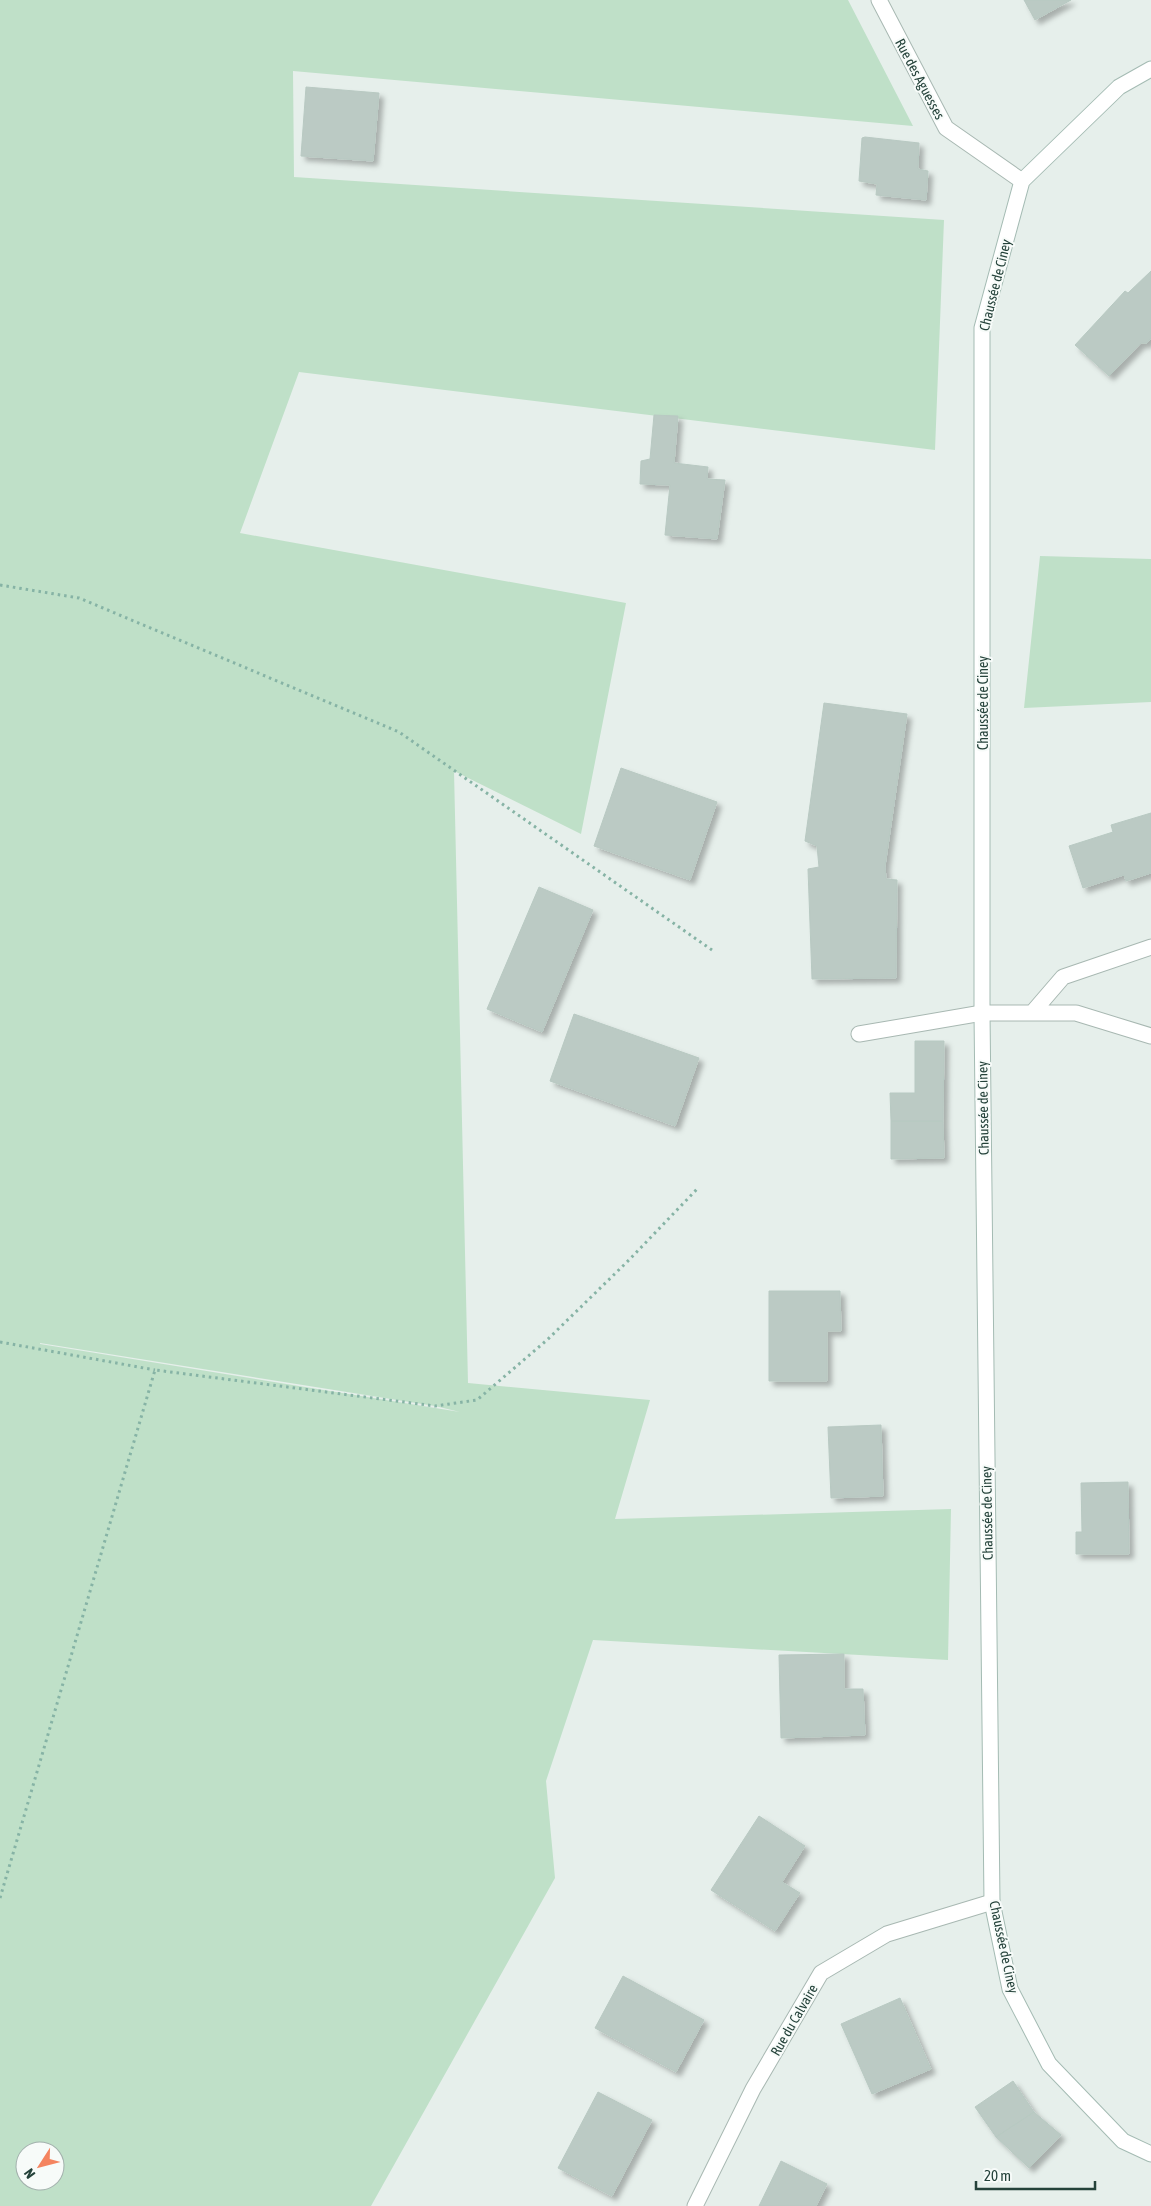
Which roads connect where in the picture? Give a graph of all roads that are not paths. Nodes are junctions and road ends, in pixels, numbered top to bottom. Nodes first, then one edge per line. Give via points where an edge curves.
1 (879, 0) edge
2 (1151, 69) edge
3 (1022, 182) junction
4 (1151, 947) edge
5 (982, 1013) junction
6 (1032, 1013) junction
7 (859, 1034) dead end
8 (1151, 1036) edge
9 (992, 1902) junction
10 (1151, 2154) edge
11 (695, 2206) edge

1 - 3 main road, Rue des Aguesses via 946,128
2 - 3 main road via 1119,87
3 - 5 main road, Chaussée de Ciney via 982,328
4 - 6 main road via 1063,977
5 - 6 main road
5 - 7 main road
5 - 9 main road, Chaussée de Ciney
6 - 8 main road via 1076,1014
9 - 10 main road, Chaussée de Ciney via 1010,1989 1049,2064 1123,2141
9 - 11 main road, Rue du Calvaire via 887,1934 821,1973 753,2089

